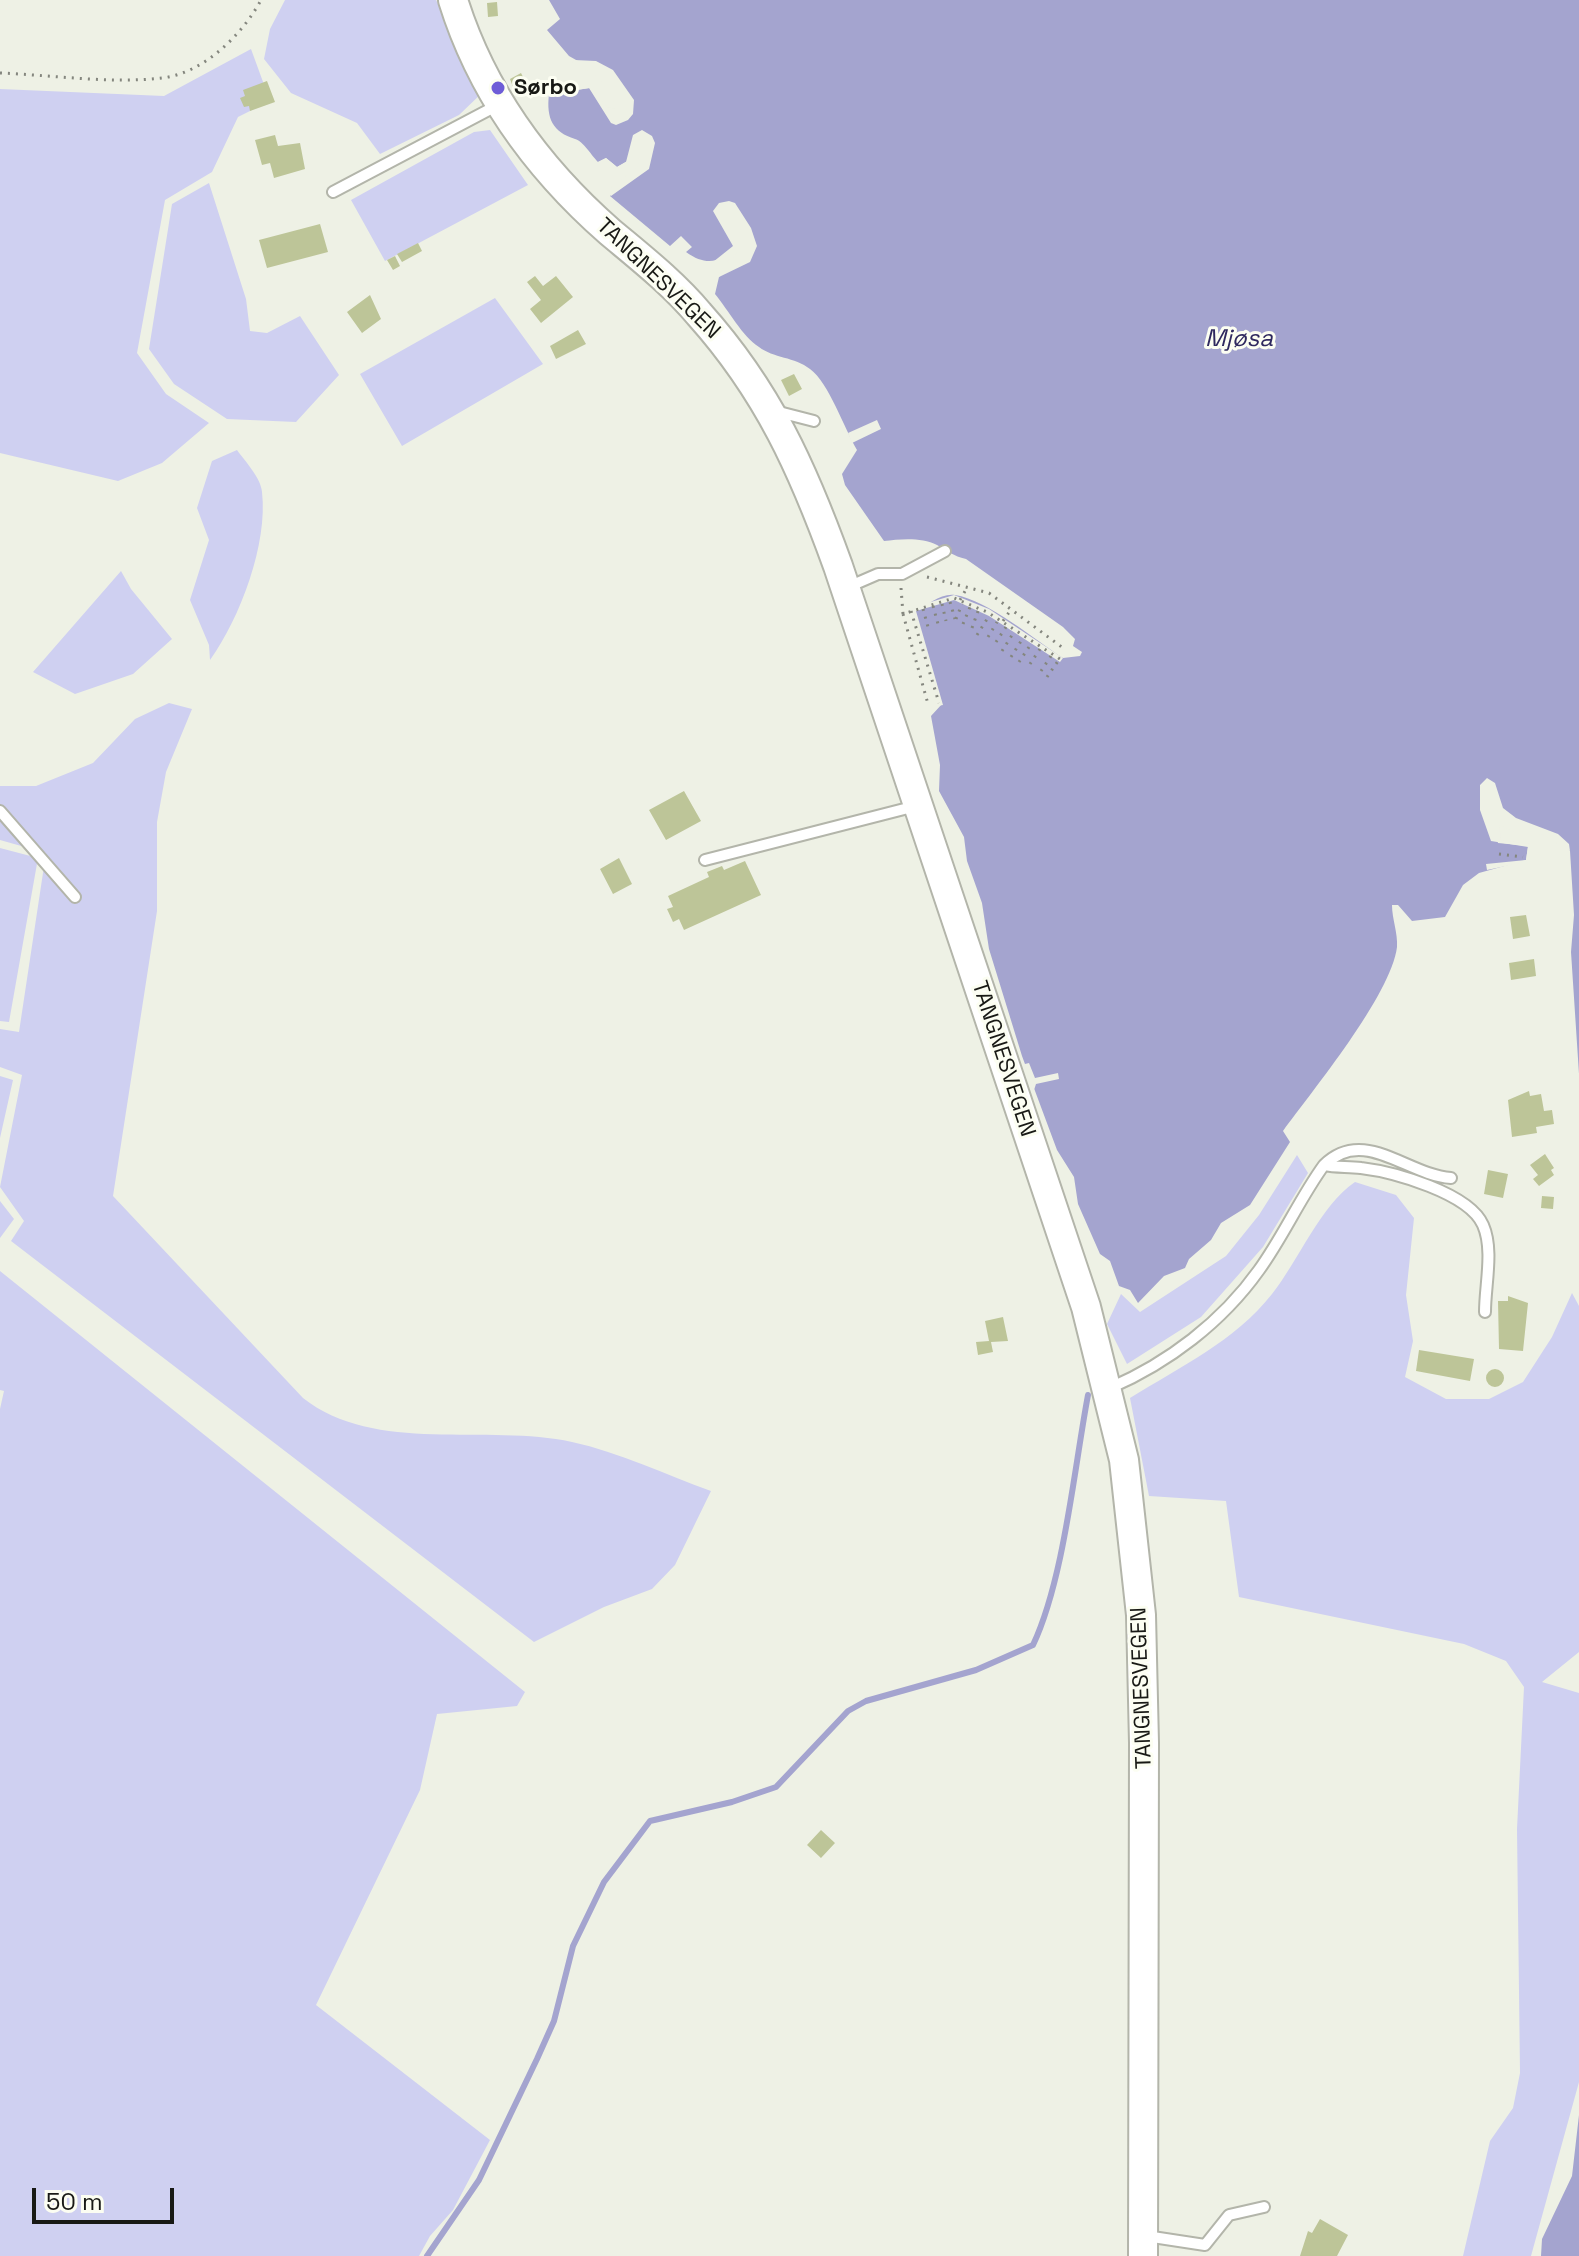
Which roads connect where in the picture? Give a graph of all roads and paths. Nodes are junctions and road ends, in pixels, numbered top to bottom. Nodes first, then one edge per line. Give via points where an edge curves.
1 (261, 0) edge
2 (453, 0) edge
3 (0, 73) edge
4 (498, 105) junction
5 (333, 192) dead end
6 (773, 411) junction
7 (814, 421) dead end
8 (945, 551) dead end
9 (902, 574) junction
10 (968, 586) junction
11 (846, 589) junction
12 (950, 602) dead end
13 (961, 602) junction
14 (942, 604) dead end
15 (933, 606) dead end
16 (970, 607) dead end
17 (1012, 608) junction
18 (923, 609) dead end
19 (911, 611) junction
20 (978, 611) dead end
21 (903, 614) junction
22 (989, 616) dead end
23 (946, 621) dead end
24 (1000, 622) junction
25 (938, 624) dead end
26 (963, 624) dead end
27 (928, 627) dead end
28 (1006, 627) dead end
29 (972, 628) dead end
30 (1014, 632) dead end
31 (977, 635) dead end
32 (988, 637) dead end
33 (1023, 638) dead end
34 (996, 642) dead end
35 (1031, 644) dead end
36 (1063, 648) dead end
37 (1040, 649) dead end
38 (1002, 651) dead end
39 (1051, 656) dead end
40 (1011, 657) dead end
41 (1019, 662) dead end
42 (1030, 664) dead end
43 (1041, 671) dead end
44 (1047, 677) dead end
45 (939, 703) dead end
46 (928, 704) dead end
47 (918, 806) junction
48 (0, 811) edge
49 (1499, 854) dead end
50 (1523, 857) dead end
51 (705, 860) dead end
52 (75, 897) dead end
53 (1324, 1165) junction
54 (1451, 1178) dead end
55 (1485, 1312) dead end
56 (1109, 1389) junction
57 (1264, 2207) dead end
58 (1143, 2246) edge

1 - 3 path via 253,16 210,58 163,78
2 - 4 main road, TANGNESVEGEN
4 - 5 lane
4 - 6 main road, TANGNESVEGEN via 566,190 696,310
6 - 7 lane
6 - 11 main road, TANGNESVEGEN
8 - 9 lane
9 - 10 path
9 - 11 lane via 878,574
9 - 21 path
10 - 13 path
10 - 17 path
11 - 47 main road, TANGNESVEGEN
12 - 13 path via 956,619
13 - 19 path via 954,598
13 - 24 path
14 - 23 path
15 - 25 path
16 - 26 path
17 - 24 path
17 - 36 path
18 - 27 path
19 - 21 path
19 - 45 path
20 - 29 path
21 - 46 path
22 - 31 path
24 - 32 path
24 - 44 path via 1059,660
28 - 34 path
30 - 38 path
33 - 40 path
35 - 41 path
37 - 42 path
39 - 43 path
47 - 51 lane
47 - 56 main road, TANGNESVEGEN
48 - 52 lane
49 - 50 path
53 - 54 lane via 1334,1155 1360,1148
53 - 55 lane via 1386,1174 1473,1209 1487,1243
53 - 56 lane via 1258,1272 1224,1311 1154,1367
56 - 58 main road, TANGNESVEGEN via 1132,1512 1141,1615
57 - 58 lane via 1229,2215 1205,2245

